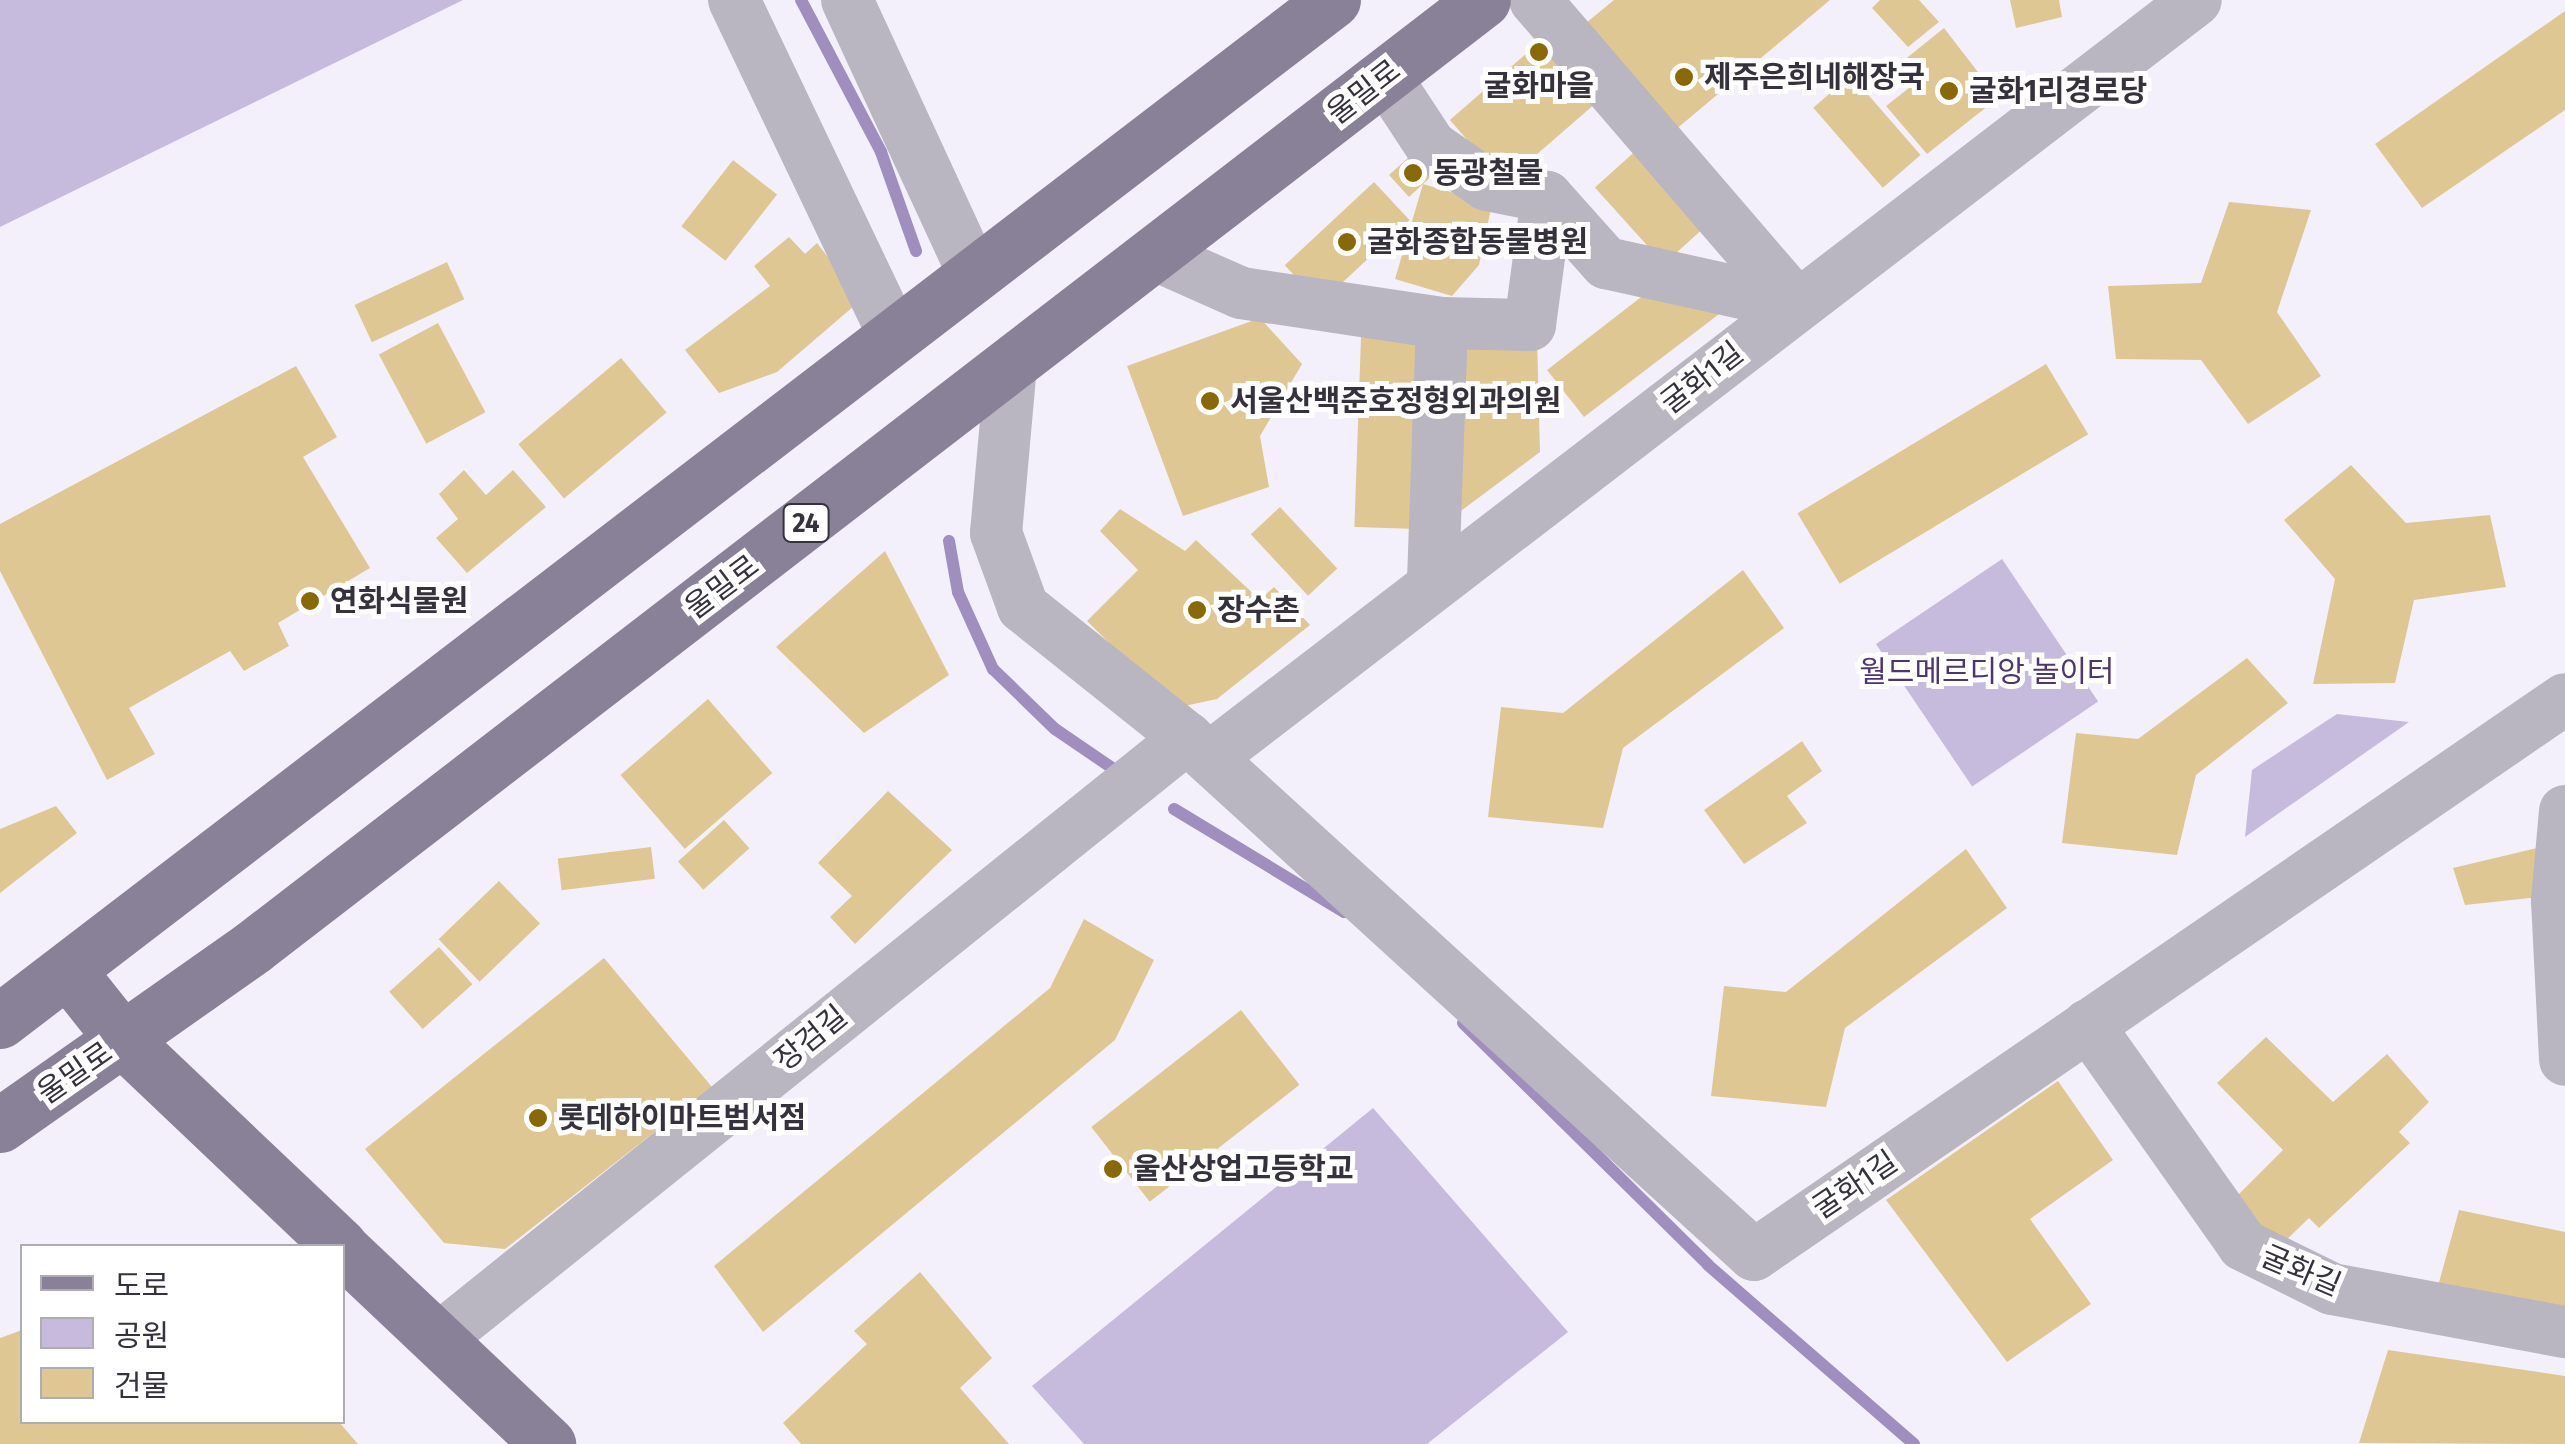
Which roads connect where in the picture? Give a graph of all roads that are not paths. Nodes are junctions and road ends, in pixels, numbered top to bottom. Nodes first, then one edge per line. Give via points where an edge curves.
1 (734, 0) edge
2 (847, 0) edge
3 (1333, 0) edge
4 (1483, 0) edge
5 (1535, 0) edge
6 (2180, 5) edge
7 (1385, 76) junction
8 (1547, 197) junction
9 (1152, 254) junction
10 (973, 273) junction
11 (1797, 305) junction
12 (1442, 323) junction
13 (894, 334) junction
14 (1012, 366) junction
15 (1434, 585) junction
16 (2565, 699) edge
17 (1198, 748) junction
18 (2565, 811) edge
19 (69, 972) junction
20 (0, 1022) edge
21 (2088, 1025) junction
22 (123, 1040) junction
23 (2565, 1060) edge
24 (0, 1125) edge
25 (337, 1244) edge
26 (345, 1252) edge
27 (2565, 1332) edge
28 (437, 1340) junction
29 (548, 1444) edge

1 - 13 street
2 - 10 street
3 - 10 main road
4 - 7 main road, 울밀로 / 24
5 - 11 street
6 - 11 street, 굴화1길
7 - 8 street via 1431,146 1487,185
7 - 9 main road, 울밀로 / 24
8 - 11 street via 1606,263
8 - 12 street via 1530,326
9 - 12 street via 1241,294
9 - 14 main road, 울밀로 / 24
10 - 13 main road
11 - 15 street, 굴화1길
12 - 15 street
13 - 19 main road
14 - 17 street, 굴화1길 via 996,533 1023,607
14 - 22 main road, 울밀로 / 24
15 - 17 street, 굴화1길
16 - 21 street, 굴화1길
17 - 21 street, 굴화1길 via 1754,1255
17 - 28 street, 장검길
18 - 23 street via 2557,901
19 - 20 main road
19 - 22 main road
21 - 27 street, 굴화길 via 2242,1246 2332,1290
22 - 24 main road, 울밀로 / 24
22 - 25 main road
26 - 28 main road
28 - 29 main road

